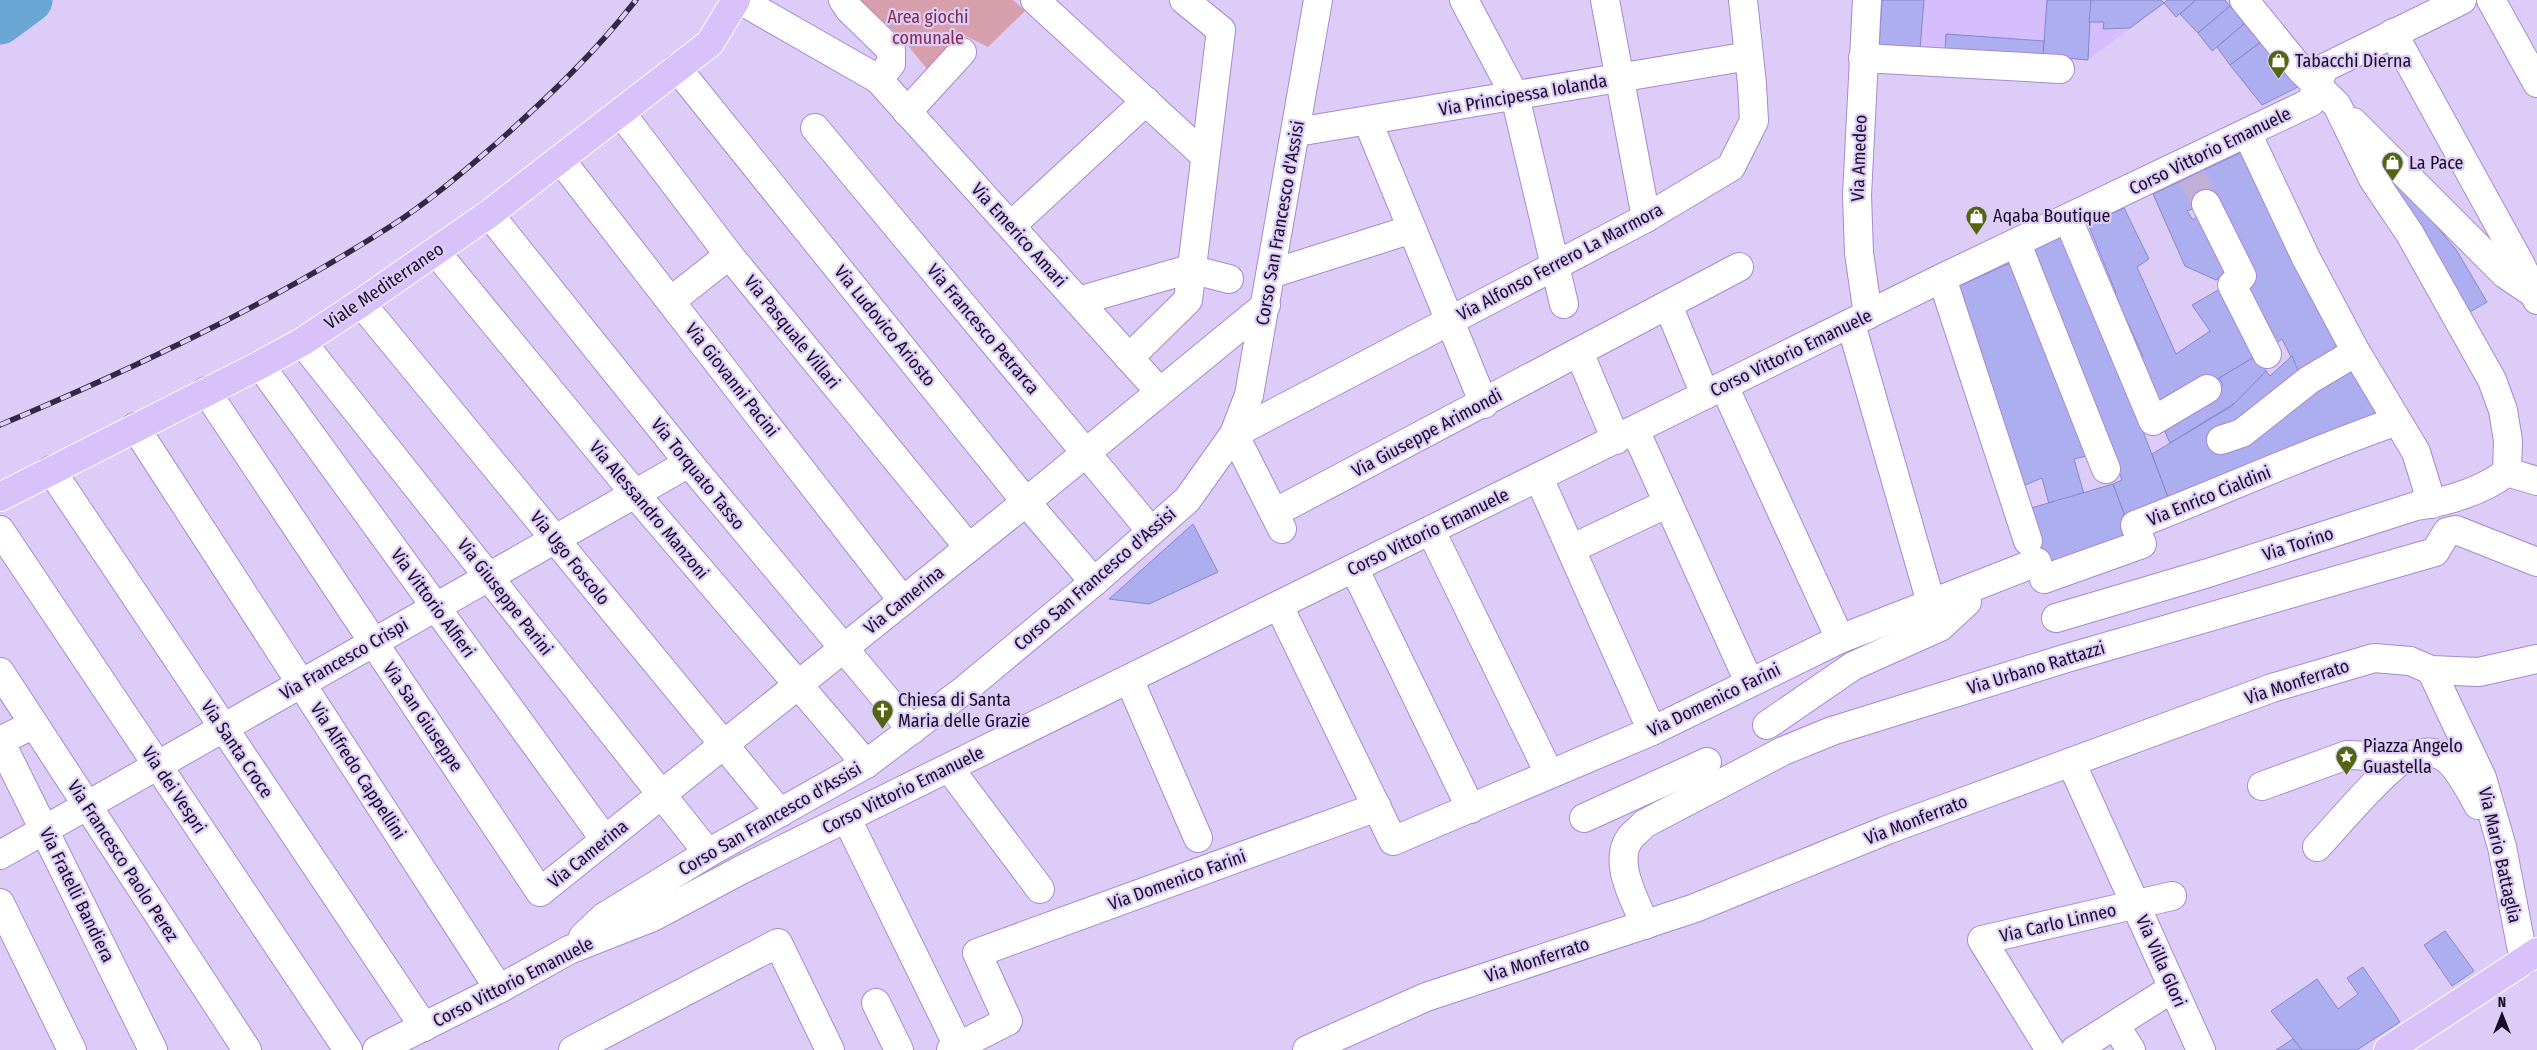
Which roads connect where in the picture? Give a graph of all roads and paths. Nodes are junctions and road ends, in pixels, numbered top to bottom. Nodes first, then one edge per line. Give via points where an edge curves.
1 (843, 0) edge
2 (1035, 0) edge
3 (1184, 0) edge
4 (1318, 0) edge
5 (1464, 0) edge
6 (1605, 0) edge
7 (1743, 0) edge
8 (1867, 0) edge
9 (2244, 0) edge
10 (2462, 0) edge
11 (2491, 0) edge
12 (734, 5) edge
13 (2393, 33) junction
14 (962, 52) dead end
15 (1749, 56) junction
16 (1863, 58) junction
17 (678, 68) junction
18 (2060, 68) dead end
19 (1620, 78) junction
20 (878, 79) junction
21 (2537, 83) edge
22 (2317, 86) junction
23 (1515, 96) junction
24 (1146, 101) junction
25 (2337, 104) junction
26 (907, 112) junction
27 (621, 113) junction
28 (1368, 122) junction
29 (815, 128) dead end
30 (1296, 132) junction
31 (2247, 133) junction
32 (1205, 156) junction
33 (560, 159) junction
34 (2206, 204) tunnel mouth
35 (489, 214) junction
36 (1646, 218) junction
37 (2068, 219) junction
38 (1012, 226) junction
39 (1412, 229) junction
40 (2017, 244) junction
41 (436, 252) junction
42 (729, 255) junction
43 (1555, 265) junction
44 (1739, 267) dead end
45 (1190, 269) junction
46 (1271, 274) junction
47 (1942, 278) junction
48 (1229, 279) dead end
49 (2535, 297) edge
50 (671, 301) junction
51 (1078, 301) junction
52 (361, 303) junction
53 (1564, 304) dead end
54 (1266, 305) junction
55 (1668, 305) junction
56 (1859, 320) junction
57 (1450, 321) junction
58 (302, 342) junction
59 (1579, 352) junction
60 (2356, 352) junction
61 (2267, 354) dead end
62 (1129, 358) junction
63 (260, 365) junction
64 (2207, 389) dead end
65 (206, 391) junction
66 (1159, 391) junction
67 (1715, 391) junction
68 (1484, 404) junction
69 (2397, 421) junction
70 (135, 427) junction
71 (1234, 434) junction
72 (1625, 435) junction
73 (2221, 440) dead end
74 (1086, 452) junction
75 (689, 463) junction
76 (2106, 469) dead end
77 (51, 470) junction
78 (2507, 472) junction
79 (1538, 478) junction
80 (2537, 481) edge
81 (635, 494) junction
82 (0, 497) edge
83 (1026, 502) junction
84 (1668, 503) junction
85 (2432, 504) junction
86 (0, 530) edge
87 (1151, 531) junction
88 (1431, 531) junction
89 (555, 539) junction
90 (969, 548) junction
91 (1571, 549) junction
92 (2036, 561) junction
93 (2537, 562) edge
94 (1354, 568) junction
95 (489, 577) junction
96 (1094, 582) junction
97 (902, 601) junction
98 (1967, 602) dead end
99 (1932, 603) junction
100 (1279, 606) junction
101 (436, 607) junction
102 (2056, 618) dead end
103 (1840, 639) junction
104 (374, 642) junction
105 (844, 648) junction
106 (2537, 659) edge
107 (2431, 670) junction
108 (0, 672) edge
109 (1129, 679) junction
110 (1749, 682) junction
111 (301, 684) junction
112 (798, 685) junction
113 (34, 724) junction
114 (1767, 725) dead end
115 (223, 728) junction
116 (912, 730) junction
117 (1652, 731) junction
118 (0, 741) edge
119 (723, 745) junction
120 (1543, 761) dead end
121 (1707, 762) dead end
122 (2071, 762) junction
123 (866, 764) junction
124 (158, 766) junction
125 (949, 768) junction
126 (2392, 768) junction
127 (2262, 786) dead end
128 (662, 795) junction
129 (87, 805) junction
130 (1377, 806) junction
131 (1471, 809) junction
132 (780, 813) junction
133 (1584, 818) dead end
134 (847, 819) junction
135 (44, 830) junction
136 (1198, 838) dead end
137 (2499, 838) junction
138 (605, 840) junction
139 (2317, 847) dead end
140 (708, 852) junction
141 (0, 855) edge
142 (1040, 888) dead end
143 (540, 892) joint
144 (2172, 896) dead end
145 (0, 903) edge
146 (2136, 905) junction
147 (1645, 925) junction
148 (569, 950) junction
149 (2533, 959) edge
150 (2174, 988) junction
151 (499, 989) junction
152 (876, 1003) dead end
153 (424, 1027) junction
154 (2096, 1041) edge
155 (954, 1048) edge
156 (72, 1050) edge
157 (153, 1050) edge
158 (247, 1050) edge
159 (348, 1050) edge
160 (377, 1050) edge
161 (574, 1050) edge
162 (830, 1050) edge
163 (899, 1050) edge
164 (1307, 1050) edge
165 (2050, 1050) edge
166 (2131, 1050) edge
167 (2201, 1050) edge
168 (2388, 1050) edge

1 - 20 street via 891,50 891,64
2 - 24 street
3 - 32 street via 1221,30
4 - 30 street, Corso San Francesco d'Assisi
5 - 23 street
6 - 19 street
7 - 15 street, Via Alfonso Ferrero La Marmora
8 - 16 street, Via Amedeo
9 - 22 street
10 - 13 street, Corso Vittorio Emanuele
11 - 21 street
12 - 17 main road, Viale Mediterraneo via 710,43
12 - 20 street, Via Emerico Amari
13 - 22 street, Corso Vittorio Emanuele via 2324,68
13 - 49 street
14 - 26 street
15 - 19 street, Via Principessa Iolanda
15 - 36 street, Via Alfonso Ferrero La Marmora via 1754,121 1731,167
16 - 18 street
16 - 56 street, Via Amedeo via 1857,195
17 - 27 main road, Viale Mediterraneo
17 - 83 street, Via Ludovico Ariosto
19 - 23 street, Via Principessa Iolanda
19 - 36 street
20 - 26 street, Via Emerico Amari
22 - 25 street
22 - 31 street, Corso Vittorio Emanuele via 2311,102
23 - 28 street, Via Principessa Iolanda
23 - 43 street
24 - 32 street
24 - 38 street
25 - 49 street via 2505,274
25 - 78 street via 2373,179 2410,234 2492,380 2503,410 2508,441
26 - 38 street, Via Emerico Amari
27 - 33 main road, Viale Mediterraneo
27 - 42 street, Via Pasquale Villari
28 - 30 street, Via Principessa Iolanda
28 - 39 street
29 - 74 street, Via Francesco Petrarca
30 - 46 street, Corso San Francesco d'Assisi
31 - 37 street, Corso Vittorio Emanuele via 2188,170
31 - 60 street via 2306,258
32 - 45 street
33 - 35 main road, Viale Mediterraneo
33 - 50 street, Via Giovanni Pacini
34 - 61 street via 2242,276 2232,285
35 - 41 main road, Viale Mediterraneo
35 - 75 street, Via Torquato Tasso
36 - 43 street, Via Alfonso Ferrero La Marmora
37 - 40 street, Corso Vittorio Emanuele
37 - 64 street via 2153,421
38 - 51 street, Via Emerico Amari
39 - 46 street
39 - 57 street
40 - 47 street, Corso Vittorio Emanuele
40 - 76 street
41 - 52 main road, Viale Mediterraneo
41 - 81 street, Via Alessandro Manzoni
42 - 50 street
42 - 90 street, Via Pasquale Villari
43 - 53 street
43 - 57 street, Via Alfonso Ferrero La Marmora
44 - 55 street, Via Giuseppe Arimondi
45 - 48 street
45 - 51 street
45 - 62 street via 1188,300
46 - 54 street, Corso San Francesco d'Assisi
47 - 56 street, Corso Vittorio Emanuele
47 - 92 street
50 - 97 street, Via Giovanni Pacini
51 - 62 street, Via Emerico Amari
52 - 58 main road, Viale Mediterraneo
52 - 89 street, Via Ugo Foscolo
54 - 66 street, Via Camerina
54 - 71 street, Corso San Francesco d'Assisi via 1249,395
55 - 59 street, Via Giuseppe Arimondi
55 - 67 street
56 - 67 street, Corso Vittorio Emanuele
56 - 99 street, Via Amedeo
57 - 68 street
57 - 71 street, Via Alfonso Ferrero La Marmora
58 - 63 main road, Viale Mediterraneo
58 - 95 street, Via Giuseppe Parini
59 - 68 street, Via Giuseppe Arimondi
59 - 72 street
60 - 69 street
60 - 73 street via 2309,380 2242,433
62 - 66 street, Via Emerico Amari
63 - 65 main road, Viale Mediterraneo
63 - 101 street, Via Vittorio Alfieri
65 - 70 main road, Viale Mediterraneo
65 - 104 street, Via San Giuseppe
66 - 74 street, Via Camerina
67 - 72 street, Corso Vittorio Emanuele
67 - 103 street
68 - 71 street, Via Giuseppe Arimondi via 1278,521
69 - 85 street via 2416,452
69 - 92 street, Via Enrico Cialdini via 2135,525 2142,544
70 - 77 main road, Viale Mediterraneo
70 - 111 street, Via Alfredo Cappellini
71 - 87 street, Corso San Francesco d'Assisi via 1187,500
72 - 79 street, Corso Vittorio Emanuele
72 - 84 street
74 - 83 street, Via Camerina
74 - 87 street, Via Francesco Petrarca
75 - 81 street, Via Francesco Crispi
75 - 105 street, Via Torquato Tasso
77 - 82 main road, Viale Mediterraneo
77 - 115 street, Via Santa Croce
78 - 80 street
78 - 85 street, Via Torino via 2495,482
79 - 88 street, Corso Vittorio Emanuele
79 - 91 street
81 - 89 street, Via Francesco Crispi
81 - 112 street, Via Alessandro Manzoni
83 - 90 street, Via Camerina
83 - 96 street, Via Ludovico Ariosto
84 - 91 street
84 - 110 street
85 - 102 street, Via Torino via 2416,506
86 - 124 street, Via dei Vespri
87 - 96 street, Corso San Francesco d'Assisi
88 - 94 street, Corso Vittorio Emanuele
88 - 120 street
89 - 95 street, Via Francesco Crispi
89 - 119 street, Via Ugo Foscolo
90 - 97 street, Via Camerina
91 - 117 street
92 - 99 street, Via Domenico Farini
93 - 147 street, Via Urbano Rattazzi via 2456,530 2447,532 2435,552 2067,658 1832,731 1783,751 1644,824 1629,840 1623,858 1627,880
94 - 100 street, Corso Vittorio Emanuele
94 - 131 street
95 - 101 street, Via Francesco Crispi
95 - 128 street, Via Giuseppe Parini
96 - 116 street, Corso San Francesco d'Assisi
97 - 105 street, Via Camerina
98 - 114 street via 1940,627 1853,666
99 - 103 street, Via Domenico Farini
100 - 109 street, Corso Vittorio Emanuele
100 - 130 street
101 - 104 street, Via Francesco Crispi
101 - 138 street, Via Vittorio Alfieri
103 - 110 street, Via Domenico Farini
104 - 111 street, Via Francesco Crispi
104 - 143 street, Via San Giuseppe
105 - 112 street, Via Camerina
105 - 116 street, Via Torquato Tasso
106 - 107 street, Via Monferrato via 2479,672
107 - 122 street, Via Monferrato via 2410,661 2374,658 2272,688
107 - 137 street, Via Mario Battaglia via 2482,778
108 - 113 street, Via Francesco Paolo Perez
109 - 125 street, Corso Vittorio Emanuele
109 - 136 street
110 - 117 street, Via Domenico Farini
111 - 115 street, Via Francesco Crispi
111 - 151 street, Via Alfredo Cappellini
112 - 119 street, Via Camerina
112 - 123 street, Via Alessandro Manzoni
113 - 118 street
113 - 129 street, Via Francesco Paolo Perez
115 - 124 street, Via Francesco Crispi
115 - 153 street, Via Santa Croce
116 - 123 street, Corso San Francesco d'Assisi
117 - 131 street, Via Domenico Farini
118 - 135 street, Via Fratelli Bandiera
119 - 128 street, Via Camerina
119 - 132 street, Via Ugo Foscolo
121 - 133 street
122 - 146 street, Via Villa Glori
122 - 147 street, Via Monferrato
123 - 132 street, Corso San Francesco d'Assisi
124 - 129 street, Via Francesco Crispi
124 - 159 street, Via dei Vespri
125 - 134 street, Corso Vittorio Emanuele
125 - 142 street
126 - 127 street via 2373,756 2347,755
126 - 137 street via 2408,756 2426,752 2444,756
126 - 139 street
128 - 138 street, Via Camerina
128 - 140 street, Via Giuseppe Parini
129 - 135 street, Via Francesco Crispi
129 - 158 street, Via Francesco Paolo Perez
130 - 131 street, Via Domenico Farini via 1393,841
130 - 155 street, Via Domenico Farini via 977,953 1008,1021
132 - 140 street, Corso San Francesco d'Assisi
134 - 148 street, Corso Vittorio Emanuele via 653,917
134 - 155 street
135 - 141 street, Via Francesco Crispi
135 - 157 street, Via Fratelli Bandiera
137 - 149 street, Via Mario Battaglia
138 - 143 street, Via Camerina
140 - 148 street, Corso San Francesco d'Assisi via 604,917
144 - 146 street, Via Carlo Linneo
145 - 156 street
146 - 150 street, Via Villa Glori
146 - 165 street, Via Carlo Linneo via 1982,940
147 - 164 street, Via Monferrato via 1426,997
148 - 151 street, Corso Vittorio Emanuele
149 - 168 main road
150 - 154 street
150 - 167 street, Via Villa Glori
151 - 153 street, Corso Vittorio Emanuele
152 - 163 street
153 - 160 street, Corso Vittorio Emanuele
154 - 166 street
161 - 162 street via 778,943

